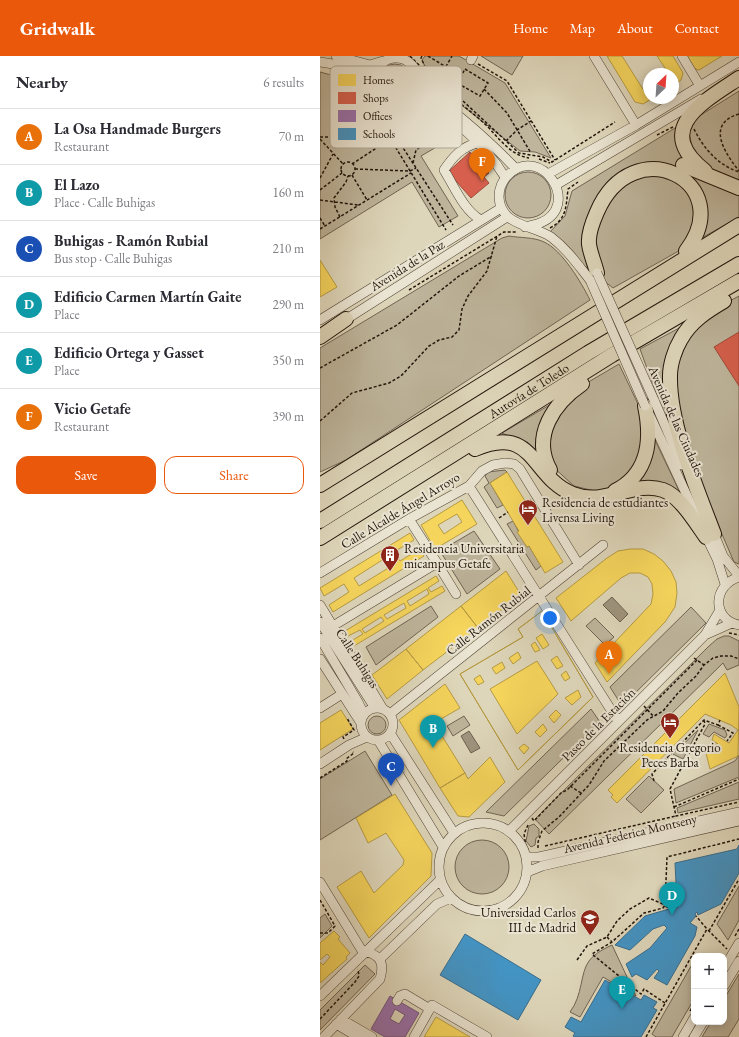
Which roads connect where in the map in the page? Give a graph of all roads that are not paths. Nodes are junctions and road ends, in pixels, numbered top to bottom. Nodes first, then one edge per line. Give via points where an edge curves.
1 (336, 56) edge
2 (594, 56) edge
3 (682, 56) edge
4 (389, 58) edge
5 (410, 58) edge
6 (320, 62) edge
7 (739, 62) edge
8 (339, 66) edge
9 (382, 66) edge
10 (739, 77) edge
11 (700, 86) junction
12 (462, 118) edge
13 (636, 125) junction
14 (462, 130) edge
15 (478, 143) junction
16 (516, 169) junction
17 (548, 174) junction
18 (505, 178) junction
19 (722, 182) junction
20 (556, 185) junction
21 (739, 188) edge
22 (501, 208) junction
23 (507, 217) junction
24 (481, 220) junction
25 (739, 224) edge
26 (525, 227) junction
27 (739, 264) edge
28 (662, 272) junction
29 (594, 277) junction
30 (739, 281) edge
31 (739, 291) edge
32 (346, 319) joint
33 (320, 320) edge
34 (320, 336) edge
35 (612, 356) junction
36 (650, 403) junction
37 (436, 467) junction
38 (345, 469) junction
39 (320, 479) edge
40 (320, 485) edge
41 (469, 486) junction
42 (560, 486) junction
43 (598, 498) junction
44 (409, 519) junction
45 (320, 521) edge
46 (710, 535) junction
47 (320, 538) edge
48 (603, 545) dead end
49 (437, 563) junction
50 (579, 565) junction
51 (320, 573) edge
52 (739, 577) edge
53 (725, 584) junction
54 (456, 594) dead end
55 (538, 597) junction
56 (320, 605) edge
57 (720, 610) junction
58 (320, 622) edge
59 (735, 624) edge
60 (333, 626) junction
61 (705, 635) junction
62 (320, 638) edge
63 (320, 660) edge
64 (342, 694) junction
65 (320, 708) edge
66 (383, 710) junction
67 (618, 721) junction
68 (364, 726) junction
69 (390, 733) junction
70 (378, 740) junction
71 (320, 764) edge
72 (739, 812) edge
73 (739, 821) edge
74 (509, 831) junction
75 (454, 833) junction
76 (443, 847) junction
77 (528, 853) junction
78 (527, 872) junction
79 (440, 880) junction
80 (320, 882) edge
81 (451, 898) junction
82 (739, 943) edge
83 (366, 953) junction
84 (380, 959) junction
85 (739, 961) edge
86 (727, 963) edge
87 (727, 981) edge
88 (320, 996) edge
89 (397, 1001) dead end
90 (430, 1009) junction
91 (338, 1022) junction
92 (691, 1023) edge
93 (701, 1025) edge
94 (324, 1037) edge
95 (358, 1037) edge
96 (372, 1037) edge
97 (414, 1037) edge
98 (487, 1037) edge
99 (683, 1037) edge
100 (694, 1037) edge

1 - 4 street via 370,65
2 - 13 street
3 - 11 street
4 - 5 street
4 - 9 street
6 - 8 street
7 - 11 street
10 - 19 highway via 698,106 686,119 683,131 685,149 691,157 704,171
10 - 20 street via 566,184
11 - 13 street
12 - 16 street via 489,140
13 - 17 street
14 - 15 street
15 - 18 street
15 - 24 street via 458,152 444,170 468,210
16 - 17 street via 527,166 539,168
16 - 18 street
17 - 20 street
18 - 22 street via 500,187
19 - 21 highway
19 - 29 highway via 669,162 643,164 614,178 587,214 582,236
20 - 26 street via 556,207 550,217
22 - 23 street
22 - 24 street, Avenida de la Paz
23 - 26 street
23 - 32 street, Avenida de la Paz
24 - 33 street, Avenida de la Paz
25 - 28 highway
26 - 29 street, Avenida de las Ciudades via 550,237
27 - 45 highway, Autovía de Toledo via 588,353
28 - 29 highway via 702,235 710,216 710,201 703,186 670,169 639,171 619,182 602,200 593,221 589,244
28 - 38 highway
29 - 36 street, Avenida de las Ciudades, bridge
30 - 35 highway, Autovía de Toledo
31 - 46 highway via 694,320 681,338 670,375 672,405
32 - 34 highway
35 - 37 highway, Autovía de Toledo
35 - 42 highway via 594,376 562,400 546,424 543,454
36 - 43 highway via 648,445 643,464 634,478 620,489
36 - 46 street, Avenida de las Ciudades
37 - 42 highway via 491,442 511,442 530,454
37 - 47 highway, Autovía de Toledo
38 - 39 highway
38 - 40 highway
41 - 44 street, Calle Alcalde Ángel Arroyo
41 - 50 street, Calle Alcalde Ángel Arroyo via 482,471 493,465 514,464 520,469
41 - 55 street
42 - 43 highway via 572,494
43 - 46 highway via 637,489 664,491 676,499
44 - 49 street
44 - 51 street, Calle Alcalde Ángel Arroyo
46 - 52 street, Avenida de las Ciudades
46 - 53 street, Avenida de las Ciudades
48 - 50 street, Calle Ramón Rubial
49 - 54 street
49 - 60 street
50 - 55 street, Calle Ramón Rubial
52 - 53 street
53 - 57 street via 719,596
55 - 66 street, Calle Ramón Rubial
55 - 67 street via 567,638
56 - 60 street
57 - 59 street via 725,618
57 - 61 street, Paseo de la Estación
58 - 66 street, Calle Buhigas
59 - 61 street, Paseo de la Estación
60 - 66 street
61 - 67 street, Paseo de la Estación via 691,654
62 - 68 street, Calle Buhigas via 358,702
63 - 64 street
64 - 65 street
64 - 68 street
66 - 68 street via 369,710
66 - 69 street via 393,723
67 - 74 street, Paseo de la Estación
68 - 70 street
68 - 71 street via 350,744
69 - 70 street
69 - 75 street
70 - 76 street
72 - 77 street, Avenida Federica Montseny via 539,857
73 - 78 street, Avenida Federica Montseny via 542,866
74 - 75 street via 496,825 481,823 466,826
74 - 77 street
75 - 76 street
76 - 79 street via 438,863
77 - 78 street
78 - 81 street via 522,888 512,900 497,909 481,911 465,907
79 - 81 street
79 - 83 street
80 - 83 street
81 - 84 street via 437,904
82 - 86 street
83 - 84 street via 374,954
83 - 88 street
84 - 91 street via 380,979
85 - 87 street
89 - 90 street via 405,994
90 - 97 street
90 - 98 street via 432,1005
91 - 94 street
91 - 95 street
91 - 96 street
92 - 99 street
93 - 100 street

